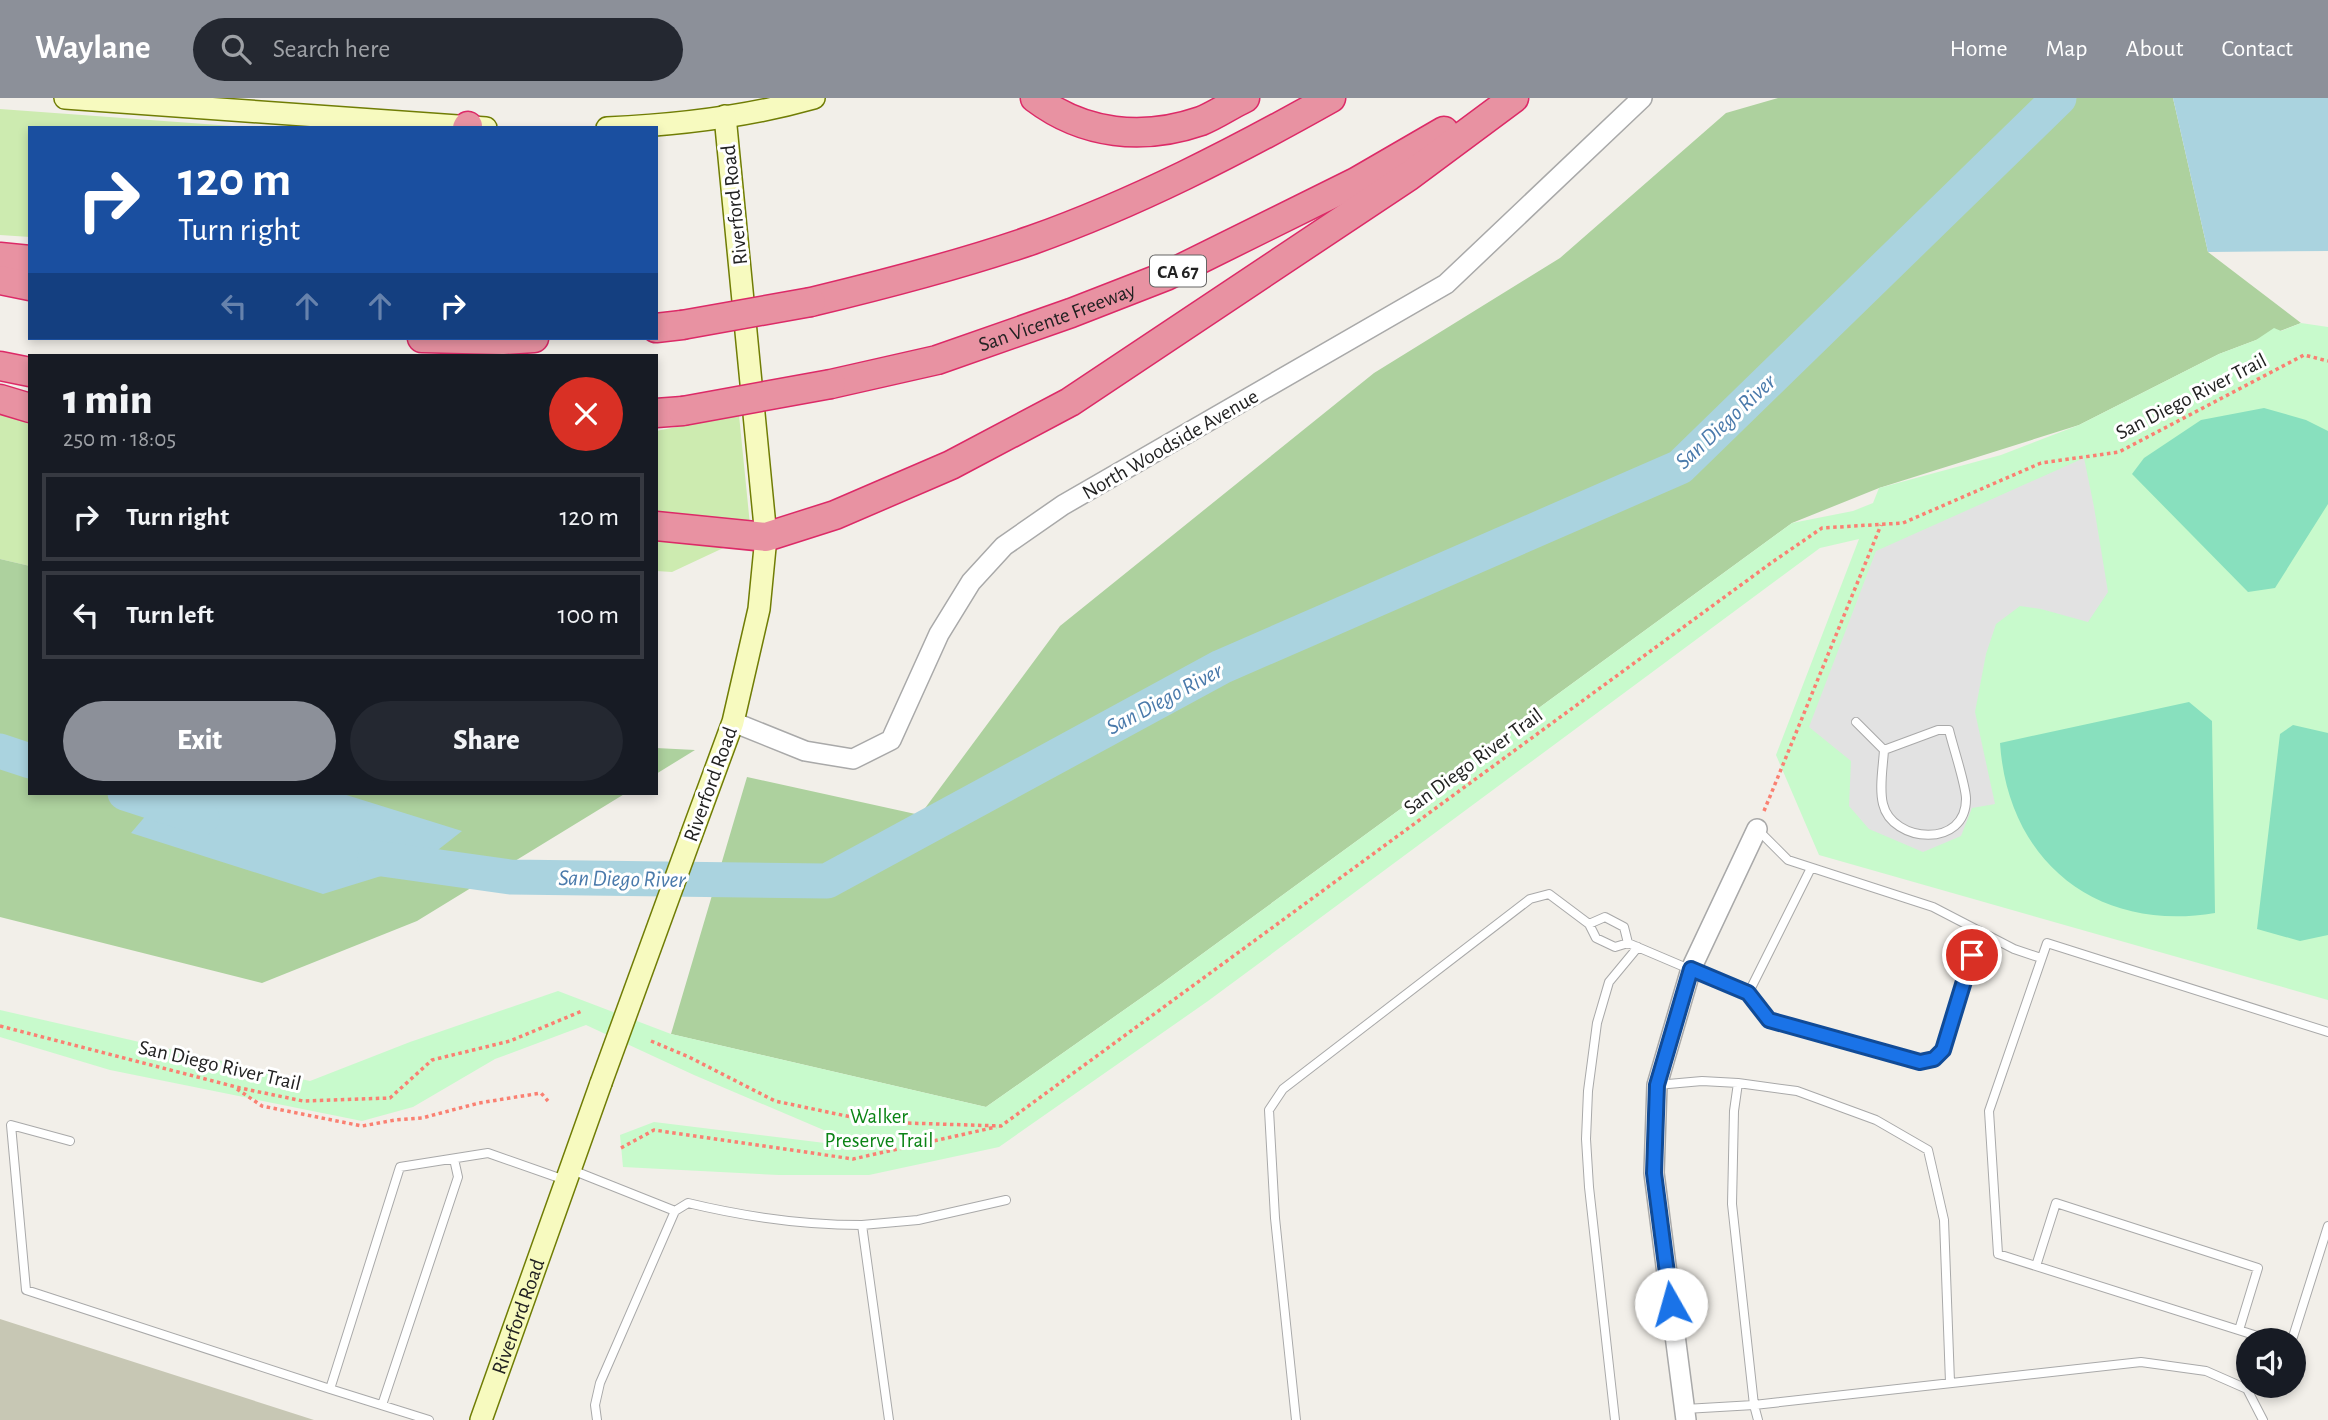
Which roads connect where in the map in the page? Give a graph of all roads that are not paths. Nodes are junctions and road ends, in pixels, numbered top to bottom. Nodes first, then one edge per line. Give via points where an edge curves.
1 (65, 98) edge
2 (814, 98) edge
3 (1035, 98) edge
4 (1058, 98) edge
5 (1245, 98) edge
6 (1331, 98) edge
7 (1501, 98) edge
8 (1514, 98) edge
9 (1642, 98) edge
10 (725, 116) junction
11 (1079, 124) junction
12 (460, 126) edge
13 (655, 126) edge
14 (0, 257) edge
15 (28, 260) edge
16 (0, 280) edge
17 (28, 286) edge
18 (669, 327) edge
19 (0, 366) edge
20 (28, 372) edge
21 (0, 399) edge
22 (28, 407) edge
23 (670, 412) edge
24 (658, 526) edge
25 (766, 537) junction
26 (733, 722) junction
27 (1856, 722) dead end
28 (1884, 750) junction
29 (1757, 829) joint
30 (1811, 868) junction
31 (1589, 924) junction
32 (1980, 932) junction
33 (1628, 943) junction
34 (1638, 947) junction
35 (2041, 958) junction
36 (1691, 969) junction
37 (1748, 993) junction
38 (2328, 1032) edge
39 (1738, 1083) junction
40 (1657, 1085) junction
41 (70, 1141) dead end
42 (454, 1159) junction
43 (567, 1174) junction
44 (1006, 1200) dead end
45 (675, 1211) junction
46 (862, 1225) junction
47 (2328, 1226) edge
48 (2036, 1266) junction
49 (2240, 1328) edge
50 (2296, 1328) edge
51 (2236, 1330) edge
52 (1950, 1382) junction
53 (330, 1389) junction
54 (382, 1405) junction
55 (1754, 1405) junction
56 (1685, 1415) edge
57 (429, 1420) edge
58 (481, 1420) edge
59 (597, 1420) edge
60 (889, 1420) edge
61 (1296, 1420) edge
62 (1615, 1420) edge
63 (1758, 1420) edge
64 (2263, 1420) edge

1 - 12 main road
2 - 10 main road
3 - 11 highway
4 - 11 highway
5 - 11 highway via 1202,120 1157,132 1111,132
6 - 18 highway, bridge via 1242,148 1032,240 918,276 811,302
7 - 23 highway, San Vicente Freeway / CA 67, bridge via 1356,182 1166,276 1071,313 936,360
8 - 25 highway via 1409,176 1070,402 951,465 835,515
9 - 26 street, North Woodside Avenue via 1446,284 1063,505 1004,547 971,582 939,634 891,740 853,759 805,751
10 - 13 main road
10 - 25 main road, Riverford Road
14 - 15 highway
16 - 17 highway
19 - 20 highway
21 - 22 highway
24 - 25 highway
25 - 26 main road, Riverford Road via 759,609
26 - 43 main road, Riverford Road, bridge
27 - 28 lane
28 - 28 lane via 1883,804 1888,817 1927,836 1953,830 1962,817 1966,797 1949,730
29 - 30 lane via 1788,860
29 - 36 street
30 - 32 lane via 1933,907
30 - 37 lane
31 - 33 lane via 1596,938 1605,943 1615,947
31 - 33 lane via 1605,917 1624,927
31 - 61 lane via 1549,894 1530,899 1283,1089 1269,1110
32 - 35 lane
32 - 37 lane via 1943,1050 1934,1059 1920,1062 1769,1020
33 - 34 lane
34 - 36 lane
34 - 62 lane via 1609,982 1597,1023 1588,1091 1589,1187
35 - 38 lane via 2047,943
35 - 48 lane via 1989,1111 1998,1254
36 - 37 lane
36 - 40 street
39 - 40 lane
39 - 52 lane via 1797,1091 1876,1120 1928,1150 1944,1220
39 - 55 lane via 1732,1204
40 - 56 street via 1654,1173
41 - 53 lane via 11,1125 26,1290
42 - 43 lane via 488,1153
42 - 53 lane via 400,1167
42 - 54 lane via 458,1177
43 - 45 lane
43 - 58 main road, Riverford Road
44 - 46 lane via 918,1220
45 - 46 lane via 688,1203 784,1222
45 - 59 lane via 600,1383
46 - 60 lane
47 - 50 lane
48 - 49 lane via 2056,1203 2258,1268
48 - 51 lane
52 - 55 lane
52 - 64 lane via 2141,1362 2206,1371 2247,1389
53 - 54 lane
54 - 57 lane
55 - 56 lane
55 - 63 lane

